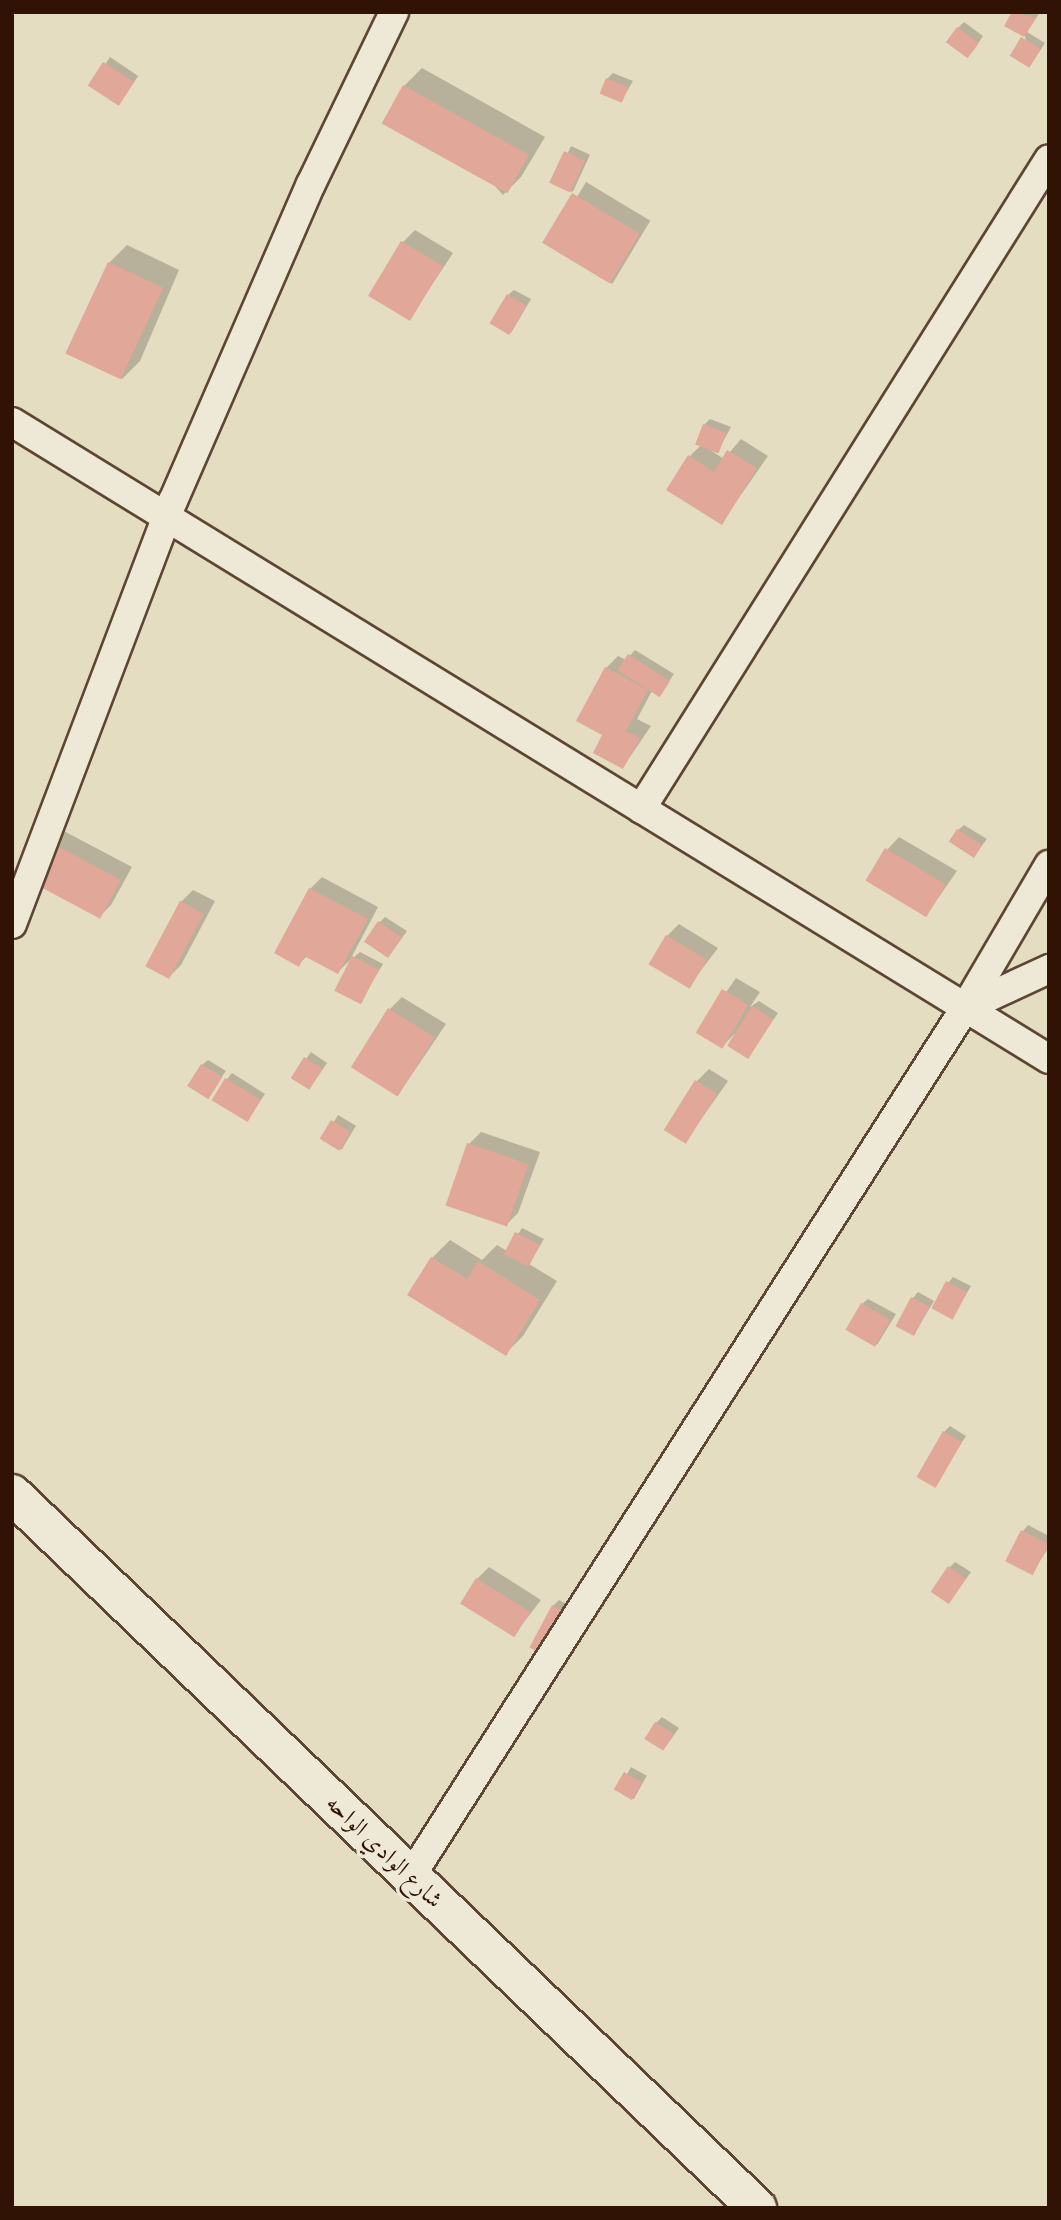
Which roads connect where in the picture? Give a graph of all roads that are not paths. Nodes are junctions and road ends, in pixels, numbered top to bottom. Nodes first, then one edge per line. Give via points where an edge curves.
1 (394, 12) edge
2 (1049, 159) edge
3 (12, 422) edge
4 (166, 517) junction
5 (641, 809) junction
6 (1049, 865) edge
7 (12, 924) edge
8 (1049, 969) edge
9 (965, 1008) junction
10 (1049, 1059) edge
11 (12, 1494) edge
12 (411, 1876) junction
13 (757, 2208) edge

1 - 4 street via 311,184
2 - 5 street
3 - 4 street
4 - 5 street
4 - 7 street
5 - 9 street
6 - 9 street
8 - 9 street
9 - 10 street
9 - 12 street
11 - 12 main road, شارع الوادي الواحه
12 - 13 main road, شارع الوادي الواحه

